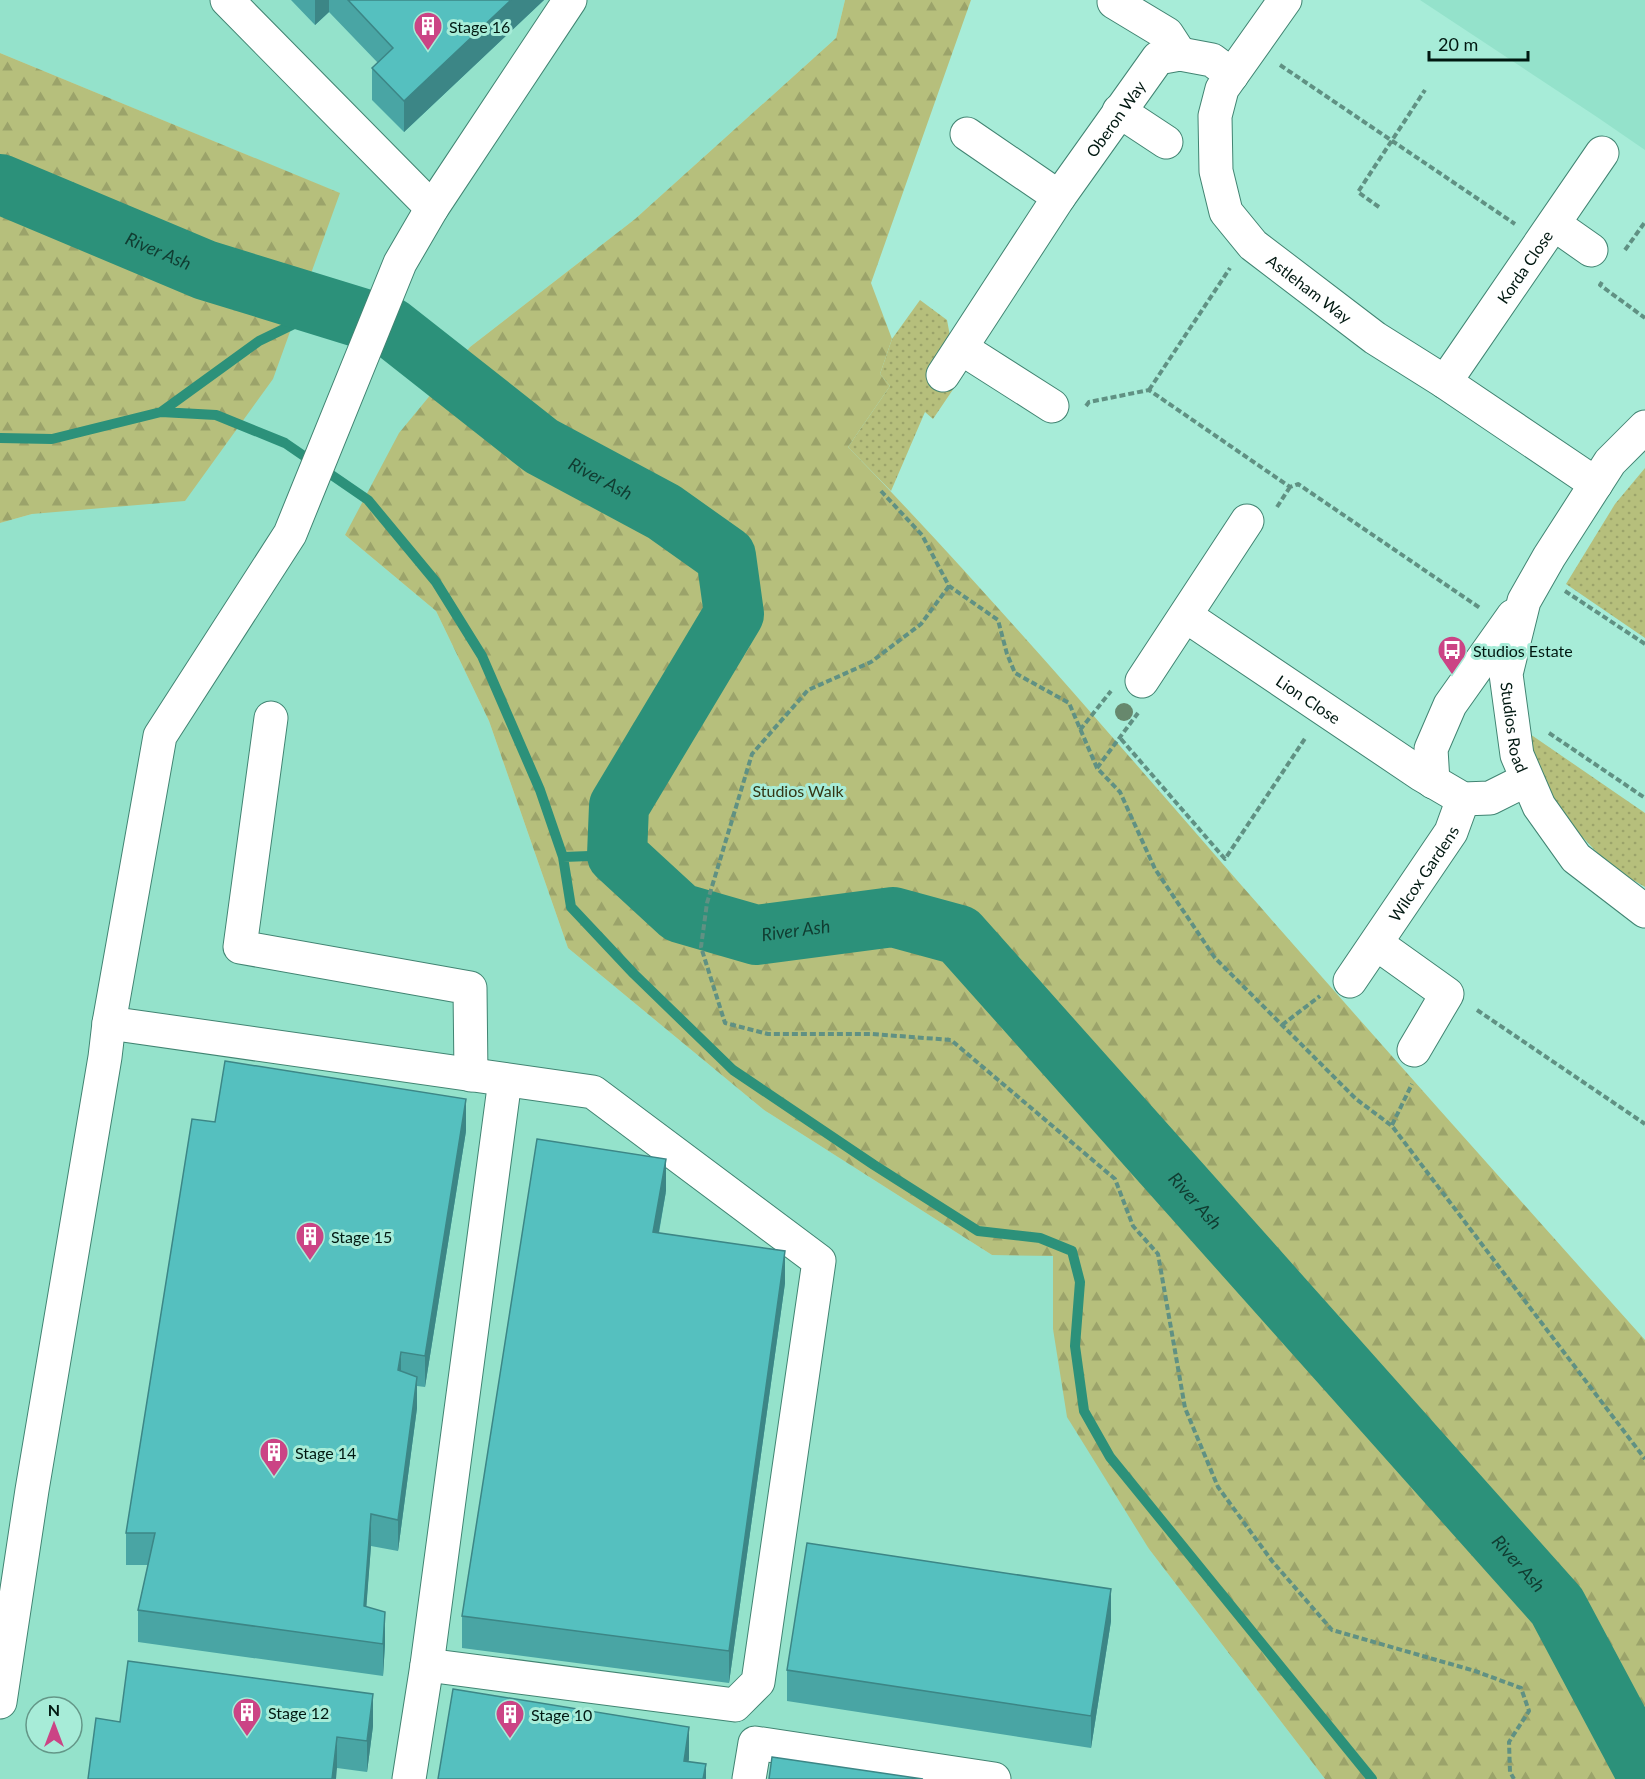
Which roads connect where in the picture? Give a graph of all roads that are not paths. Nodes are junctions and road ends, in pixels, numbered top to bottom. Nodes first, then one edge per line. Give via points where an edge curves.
1 (227, 0) edge
2 (570, 0) edge
3 (1285, 0) edge
4 (1114, 2) dead end
5 (1180, 54) junction
6 (1232, 75) junction
7 (1119, 111) junction
8 (967, 134) dead end
9 (1166, 142) dead end
10 (1602, 153) dead end
11 (1059, 197) junction
12 (432, 208) junction
13 (1547, 233) junction
14 (1602, 258) road end
15 (961, 348) junction
16 (944, 375) dead end
17 (1445, 382) junction
18 (1052, 406) road end
19 (1645, 427) edge
20 (1596, 484) junction
21 (1247, 521) dead end
22 (1523, 600) junction
23 (1186, 616) junction
24 (1139, 686) road end
25 (271, 718) dead end
26 (1526, 780) junction
27 (1433, 782) junction
28 (1463, 799) junction
29 (1645, 911) edge
30 (1377, 945) junction
31 (1350, 981) road end
32 (109, 1023) junction
33 (1414, 1050) road end
34 (471, 1075) junction
35 (505, 1080) junction
36 (427, 1665) junction
37 (0, 1702) edge
38 (409, 1779) edge
39 (749, 1779) edge
40 (994, 1779) edge

1 - 12 street
2 - 12 street
3 - 6 street, Astleham Way
4 - 5 street via 1167,34
5 - 6 street via 1212,60
5 - 7 street, Oberon Way via 1158,58
6 - 17 street, Astleham Way via 1222,89 1215,116 1216,171 1226,212 1253,245 1375,338
7 - 9 street
7 - 11 street, Oberon Way
8 - 11 street
10 - 13 street, Korda Close
11 - 15 street, Oberon Way
12 - 32 street via 400,263 290,534 160,736
13 - 14 street
13 - 17 street, Korda Close
15 - 16 street, Oberon Way
15 - 18 street
17 - 20 street, Astleham Way
19 - 20 street, Studios Road via 1610,462
20 - 22 street, Studios Road
21 - 23 street
22 - 26 street, Studios Road via 1506,674 1516,755
22 - 27 street via 1450,705 1431,749
23 - 24 street
23 - 27 street, Lion Close
25 - 34 street via 240,947 470,988
26 - 28 street via 1490,798
26 - 29 street, Studios Road via 1539,806 1576,858
27 - 28 street, Lion Close
28 - 30 street, Wilcox Gardens via 1451,832
30 - 31 street, Wilcox Gardens
30 - 33 street via 1447,994
32 - 34 street
32 - 37 street
34 - 35 street
35 - 36 street
35 - 36 street via 593,1092 819,1261 758,1682 735,1705
36 - 38 street
39 - 40 street via 755,1743

